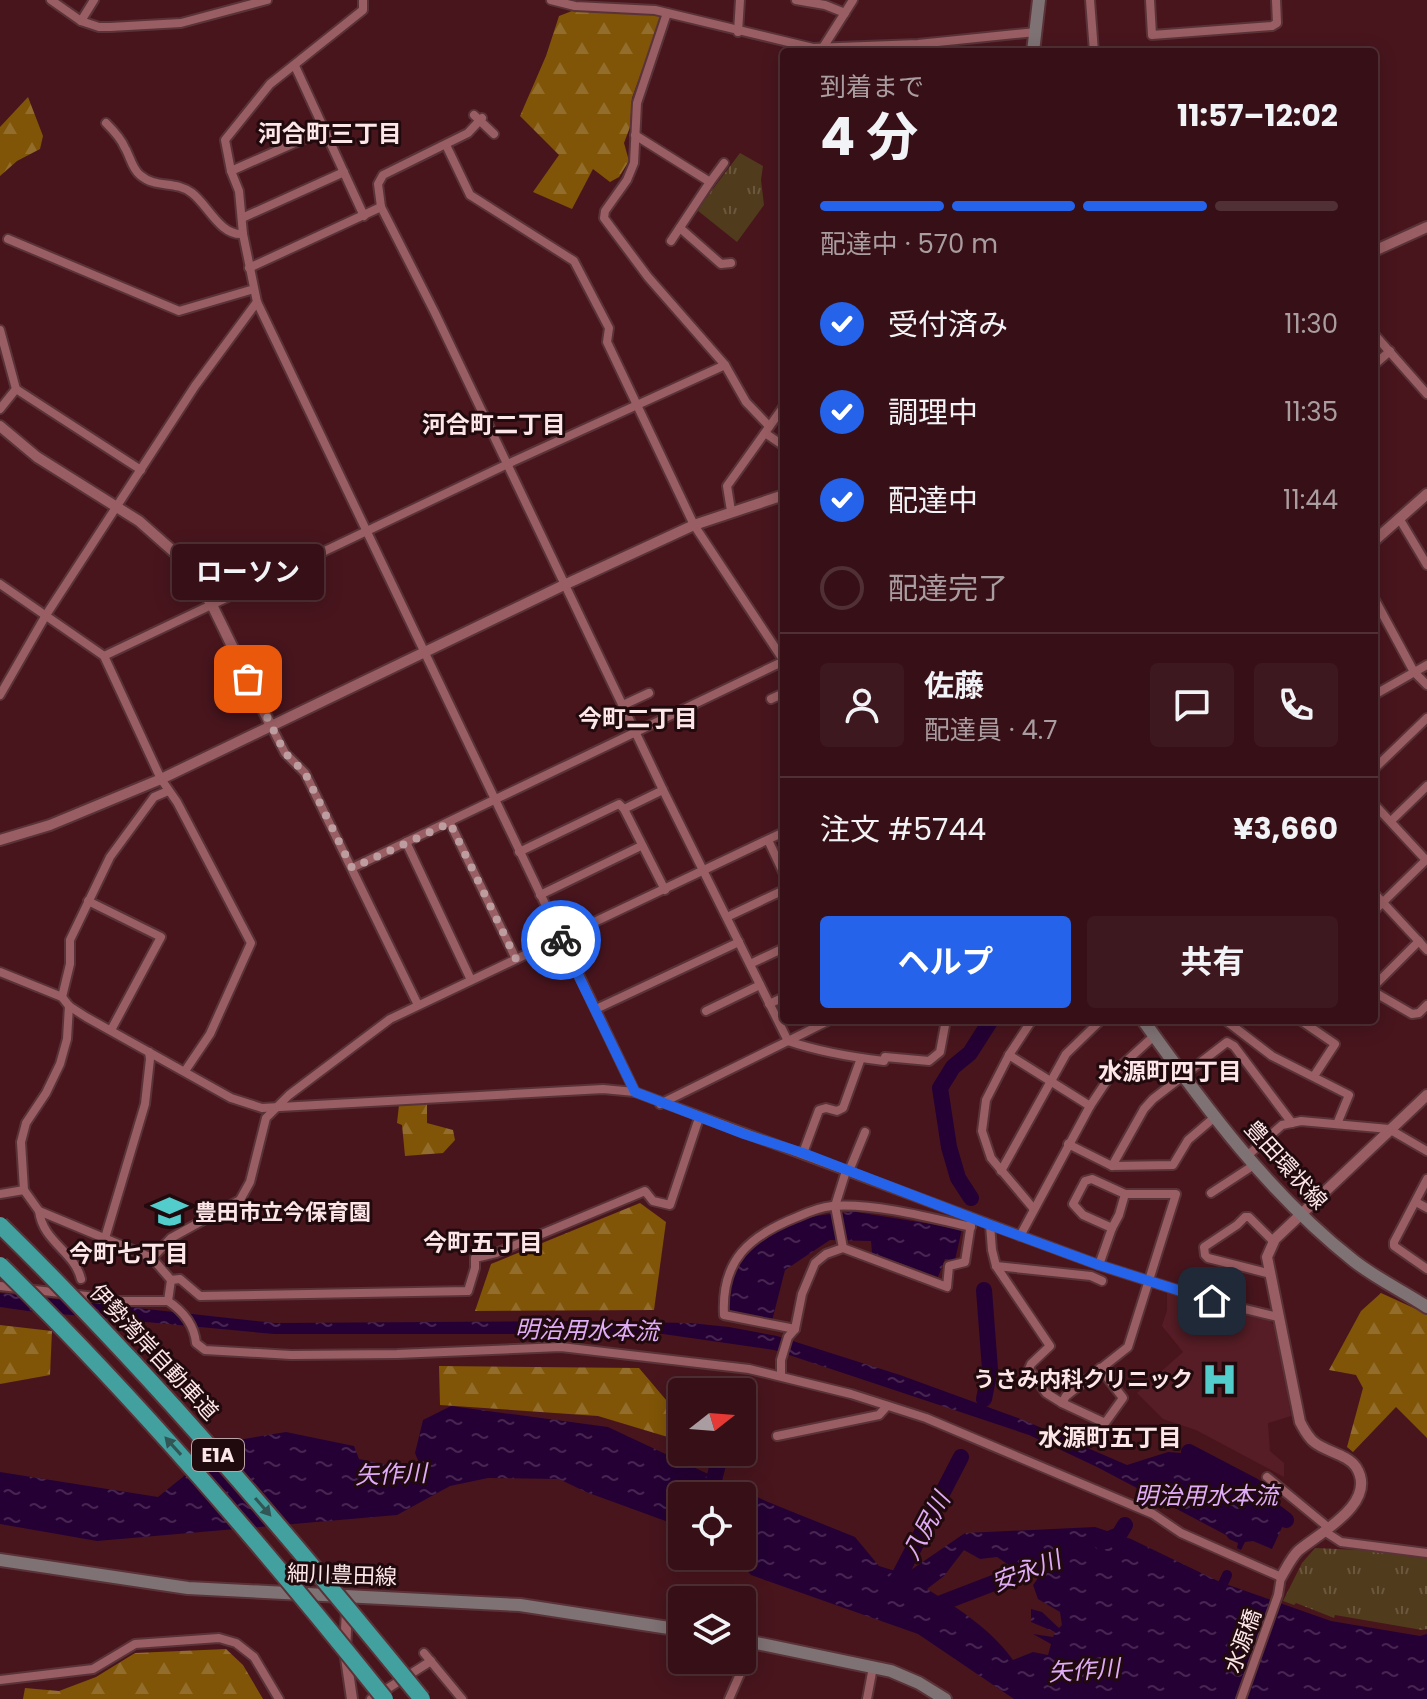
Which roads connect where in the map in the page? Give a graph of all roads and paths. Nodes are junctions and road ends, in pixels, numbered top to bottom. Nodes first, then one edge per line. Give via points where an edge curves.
1 (51, 0) edge
2 (94, 0) edge
3 (267, 0) edge
4 (363, 0) edge
5 (551, 0) edge
6 (740, 0) edge
7 (796, 0) edge
8 (853, 0) edge
9 (1039, 0) edge
10 (1090, 0) edge
11 (1150, 0) edge
12 (1276, 0) edge
13 (568, 2) edge
14 (656, 5) edge
15 (667, 13) junction
16 (845, 13) junction
17 (81, 21) junction
18 (738, 32) junction
19 (1036, 32) junction
20 (817, 48) edge
21 (823, 48) edge
22 (841, 48) edge
23 (1034, 48) edge
24 (1094, 48) edge
25 (295, 66) junction
26 (106, 123) dead end
27 (324, 130) junction
28 (494, 134) dead end
29 (635, 135) junction
30 (446, 145) junction
31 (724, 163) dead end
32 (231, 171) junction
33 (344, 172) junction
34 (710, 182) junction
35 (381, 207) junction
36 (364, 216) junction
37 (242, 218) junction
38 (1427, 227) edge
39 (680, 228) junction
40 (243, 234) junction
41 (8, 239) dead end
42 (671, 241) dead end
43 (1378, 249) edge
44 (731, 263) dead end
45 (249, 268) junction
46 (254, 289) junction
47 (257, 302) junction
48 (0, 330) edge
49 (1378, 338) edge
50 (1390, 351) junction
51 (1378, 362) edge
52 (725, 365) junction
53 (16, 389) junction
54 (1427, 394) edge
55 (636, 405) junction
56 (0, 409) edge
57 (780, 412) edge
58 (0, 426) edge
59 (767, 430) junction
60 (780, 442) edge
61 (508, 464) junction
62 (141, 470) junction
63 (1427, 494) edge
64 (780, 496) edge
65 (117, 507) junction
66 (731, 511) junction
67 (1399, 518) junction
68 (694, 525) junction
69 (366, 533) junction
70 (1378, 537) edge
71 (1427, 565) edge
72 (0, 584) edge
73 (564, 585) junction
74 (212, 605) junction
75 (1378, 605) edge
76 (46, 615) junction
77 (424, 653) junction
78 (780, 655) edge
79 (104, 656) junction
80 (780, 663) edge
81 (1427, 665) edge
82 (1414, 672) junction
83 (1427, 685) edge
84 (649, 693) dead end
85 (1378, 693) edge
86 (0, 695) edge
87 (780, 695) edge
88 (771, 699) dead end
89 (623, 705) junction
90 (1427, 718) edge
91 (271, 726) junction
92 (635, 731) junction
93 (1378, 765) edge
94 (161, 779) junction
95 (1427, 786) edge
96 (663, 790) junction
97 (168, 791) junction
98 (494, 800) junction
99 (1378, 808) edge
100 (624, 809) junction
101 (1391, 821) junction
102 (450, 823) junction
103 (780, 834) edge
104 (0, 840) edge
105 (768, 840) junction
106 (406, 842) junction
107 (641, 846) junction
108 (519, 852) junction
109 (1425, 865) edge
110 (780, 866) edge
111 (352, 868) junction
112 (702, 871) junction
113 (665, 890) junction
114 (780, 892) edge
115 (540, 895) junction
116 (1378, 897) edge
117 (88, 901) junction
118 (1383, 902) junction
119 (1378, 907) edge
120 (727, 917) junction
121 (561, 939) junction
122 (1419, 941) junction
123 (739, 942) junction
124 (780, 950) edge
125 (1427, 950) edge
126 (516, 959) junction
127 (750, 964) junction
128 (0, 972) edge
129 (471, 980) junction
130 (760, 985) junction
131 (1378, 985) edge
132 (1378, 992) edge
133 (62, 997) junction
134 (780, 999) edge
135 (769, 1004) junction
136 (418, 1005) junction
137 (1427, 1005) edge
138 (69, 1006) junction
139 (596, 1009) junction
140 (706, 1011) dead end
141 (822, 1024) edge
142 (945, 1024) edge
143 (1029, 1024) edge
144 (1097, 1024) edge
145 (1146, 1024) edge
146 (1230, 1024) edge
147 (1306, 1024) edge
148 (111, 1030) junction
149 (1154, 1036) junction
150 (788, 1041) junction
151 (149, 1052) junction
152 (1009, 1055) junction
153 (861, 1058) junction
154 (185, 1071) junction
155 (1184, 1074) junction
156 (1314, 1076) junction
157 (1049, 1081) junction
158 (635, 1092) junction
159 (1427, 1095) edge
160 (660, 1104) junction
161 (1090, 1106) junction
162 (275, 1108) junction
163 (1216, 1116) junction
164 (699, 1118) junction
165 (1292, 1123) junction
166 (1337, 1124) junction
167 (1389, 1129) junction
168 (865, 1132) dead end
169 (1068, 1144) junction
170 (1427, 1151) edge
171 (803, 1153) junction
172 (1251, 1160) junction
173 (1112, 1166) junction
174 (848, 1171) junction
175 (1001, 1171) junction
176 (1427, 1179) edge
177 (24, 1190) junction
178 (1211, 1193) dead end
179 (0, 1194) edge
180 (1125, 1194) junction
181 (1416, 1202) junction
182 (835, 1206) junction
183 (1033, 1208) junction
184 (1427, 1208) edge
185 (39, 1211) junction
186 (1300, 1215) junction
187 (971, 1222) junction
188 (0, 1225) edge
189 (990, 1225) junction
190 (1112, 1228) junction
191 (1020, 1236) junction
192 (105, 1238) junction
193 (1273, 1241) junction
194 (843, 1248) junction
195 (152, 1258) junction
196 (0, 1265) edge
197 (1099, 1265) junction
198 (996, 1266) junction
199 (1427, 1269) edge
200 (1271, 1274) junction
201 (81, 1279) dead end
202 (171, 1280) junction
203 (1102, 1281) dead end
204 (1148, 1281) junction
205 (0, 1286) edge
206 (168, 1301) junction
207 (1427, 1307) edge
208 (1278, 1317) junction
209 (795, 1329) junction
210 (1100, 1368) junction
211 (781, 1375) junction
212 (1062, 1403) junction
213 (887, 1406) junction
214 (777, 1436) dead end
215 (1267, 1477) dead end
216 (1327, 1530) junction
217 (1427, 1553) edge
218 (0, 1560) edge
219 (1281, 1577) junction
220 (348, 1595) junction
221 (668, 1628) edge
222 (756, 1643) edge
223 (424, 1653) dead end
224 (431, 1661) junction
225 (873, 1667) junction
226 (737, 1674) edge
227 (0, 1680) edge
228 (279, 1699) edge
229 (352, 1699) edge
230 (371, 1699) edge
231 (385, 1699) edge
232 (422, 1699) edge
233 (462, 1699) edge
234 (729, 1699) edge
235 (867, 1699) edge
236 (945, 1699) edge
237 (1241, 1699) edge

1 - 17 street
2 - 17 street
3 - 17 street via 181,23 99,27
4 - 25 street via 363,10
5 - 13 street
6 - 18 street
7 - 16 street
8 - 16 street
9 - 19 main road
10 - 24 street
11 - 12 street via 1152,35 1272,26 1277,23
13 - 14 street
14 - 15 street
15 - 18 street
15 - 29 street via 637,103
16 - 21 street
18 - 20 street
19 - 22 street
19 - 23 main road
25 - 27 street
25 - 32 street via 270,84 227,135
26 - 40 street via 140,176 156,185 183,186 230,232
27 - 32 street
27 - 33 street
28 - 30 street via 478,118 468,133
29 - 34 street
29 - 52 street via 634,163 604,218
30 - 35 street via 383,175 378,184
30 - 55 street via 470,195 574,261 609,328 607,342
31 - 34 street
32 - 37 street
33 - 36 street
33 - 37 street
34 - 39 street
35 - 36 street
35 - 61 street
36 - 45 street
37 - 40 street
38 - 43 street
39 - 42 street
39 - 44 street via 721,264
40 - 45 street
41 - 46 street via 179,311
45 - 46 street
46 - 47 street
47 - 62 street
47 - 69 street
48 - 53 street
49 - 50 street
50 - 51 street
50 - 54 street
52 - 55 street
52 - 59 street
53 - 56 street
53 - 62 street
55 - 61 street
55 - 68 street
57 - 59 street
58 - 65 street via 37,457
59 - 60 street
59 - 66 street via 727,486
61 - 69 street
61 - 73 street
62 - 65 street
63 - 67 street
64 - 66 street
65 - 74 street via 182,559
65 - 76 street
66 - 68 street
67 - 70 street
67 - 71 street
68 - 73 street
68 - 78 street
69 - 74 street
69 - 77 street
72 - 76 street
73 - 77 street
73 - 89 street
74 - 79 street
74 - 91 street
75 - 82 street
76 - 79 street
76 - 86 street
77 - 91 street
77 - 98 street
79 - 94 street
80 - 92 street
81 - 82 street
82 - 83 street
82 - 85 street
84 - 89 street
87 - 88 street
89 - 92 street
90 - 93 street
91 - 94 street
91 - 111 street via 285,753 305,773
92 - 96 street
92 - 98 street
94 - 97 street
94 - 104 street
95 - 101 street
96 - 100 street
96 - 112 street
97 - 117 street via 154,797 110,857
97 - 154 street via 251,943 210,1034
98 - 102 street
98 - 108 street
99 - 101 street
100 - 107 street
100 - 108 street via 619,804
101 - 109 street
102 - 106 street
102 - 126 street
103 - 105 street
105 - 110 street
105 - 112 street
106 - 111 street
106 - 129 street
107 - 113 street
107 - 115 street
108 - 115 street
109 - 118 street
111 - 136 street
112 - 113 street
112 - 120 street
113 - 121 street
114 - 120 street
115 - 121 street
116 - 118 street
117 - 133 street via 70,940
117 - 148 street via 161,937
118 - 119 street
118 - 122 street
120 - 123 street
121 - 126 street
121 - 139 street
122 - 125 street
122 - 131 street
123 - 127 street
123 - 139 street
124 - 127 street
126 - 129 street
127 - 130 street
128 - 133 street
129 - 136 street
130 - 135 street
130 - 140 street
132 - 137 street via 1412,1014
133 - 138 street
134 - 135 street
135 - 150 street
136 - 162 street via 355,1043
138 - 148 street
138 - 177 street via 60,1064 26,1123 21,1142
139 - 158 street
141 - 150 street
142 - 153 street via 940,1052 929,1061
143 - 152 street
144 - 157 street
145 - 149 main road, 豊田環状線
146 - 156 street via 1272,1056
147 - 156 street via 1335,1044
148 - 151 street
149 - 155 main road, 豊田環状線
149 - 161 street via 1117,1069
150 - 153 street
150 - 160 street
151 - 154 street
151 - 192 street via 145,1104
152 - 157 street
152 - 175 street via 982,1116 986,1148
153 - 171 street via 843,1108 819,1110
154 - 162 street via 231,1098
155 - 163 main road, 豊田環状線
155 - 165 street via 1227,1042
155 - 173 street via 1144,1109
156 - 166 street via 1349,1095
157 - 161 street
157 - 175 street
158 - 160 street
158 - 162 street via 603,1089
159 - 167 street
160 - 164 street
161 - 169 street
162 - 195 street via 263,1125 250,1182 240,1200 179,1232
163 - 172 main road, 豊田環状線
163 - 173 street via 1188,1140 1173,1165
164 - 171 street
164 - 202 street via 670,1205 653,1201 645,1191 475,1258 468,1291 200,1296 180,1279
165 - 166 street
165 - 172 street via 1269,1135
166 - 167 street
167 - 170 street
167 - 186 street
168 - 174 street
169 - 173 street
169 - 183 street
171 - 174 street
172 - 178 street
172 - 186 main road, 豊田環状線
174 - 182 street
174 - 187 street
175 - 183 street
176 - 181 street
177 - 179 street
177 - 185 street
180 - 190 street
180 - 190 street via 1092,1179 1085,1181 1073,1204 1083,1215
180 - 204 street via 1176,1194
181 - 184 street
181 - 199 street via 1394,1246
182 - 187 street
182 - 194 street
182 - 209 street via 769,1228 729,1269 724,1315
183 - 191 street
185 - 192 street
185 - 201 street via 41,1226
186 - 193 street
186 - 207 main road, 豊田環状線 via 1356,1263
187 - 189 street
187 - 194 street via 965,1262 949,1266 947,1287
188 -> 232 highway, 伊勢湾岸自動車道 / E1A, bridge via 155,1382
189 - 191 street
189 - 198 street
190 - 197 street
191 - 197 street
192 - 195 street
193 - 200 street via 1267,1257
193 - 200 street via 1245,1217 1204,1247 1208,1258
194 - 209 street via 815,1263
195 - 202 street
231 -> 196 highway, E1A, bridge via 187,1461
197 - 204 street
198 - 203 street
198 - 212 street via 1050,1346 1029,1369 1046,1393
200 - 208 street
202 - 206 street
204 - 208 street
204 - 210 street via 1128,1347
205 - 206 street via 111,1301
206 - 211 street via 183,1311 196,1343 205,1350 229,1353 397,1354 561,1347
208 - 216 street via 1300,1422 1316,1444 1357,1468 1360,1481 1351,1510
209 - 211 street via 788,1337
210 - 212 street
210 - 212 street via 1123,1398 1105,1423
211 - 213 street
213 - 214 street via 879,1415
213 - 219 street via 1044,1466
215 - 216 street
216 - 217 street via 1341,1542
216 - 219 street via 1296,1553
218 - 220 main road, 細川豊田線 via 188,1588
219 - 237 street, 水源橋
220 - 221 main road, 細川豊田線 via 520,1605
220 - 229 street via 345,1651
222 - 225 main road
223 - 224 street
224 - 230 street
224 - 233 street
225 - 235 street
225 - 236 main road via 919,1683
226 - 234 street
227 - 228 street via 93,1669 135,1644 219,1638 254,1657

